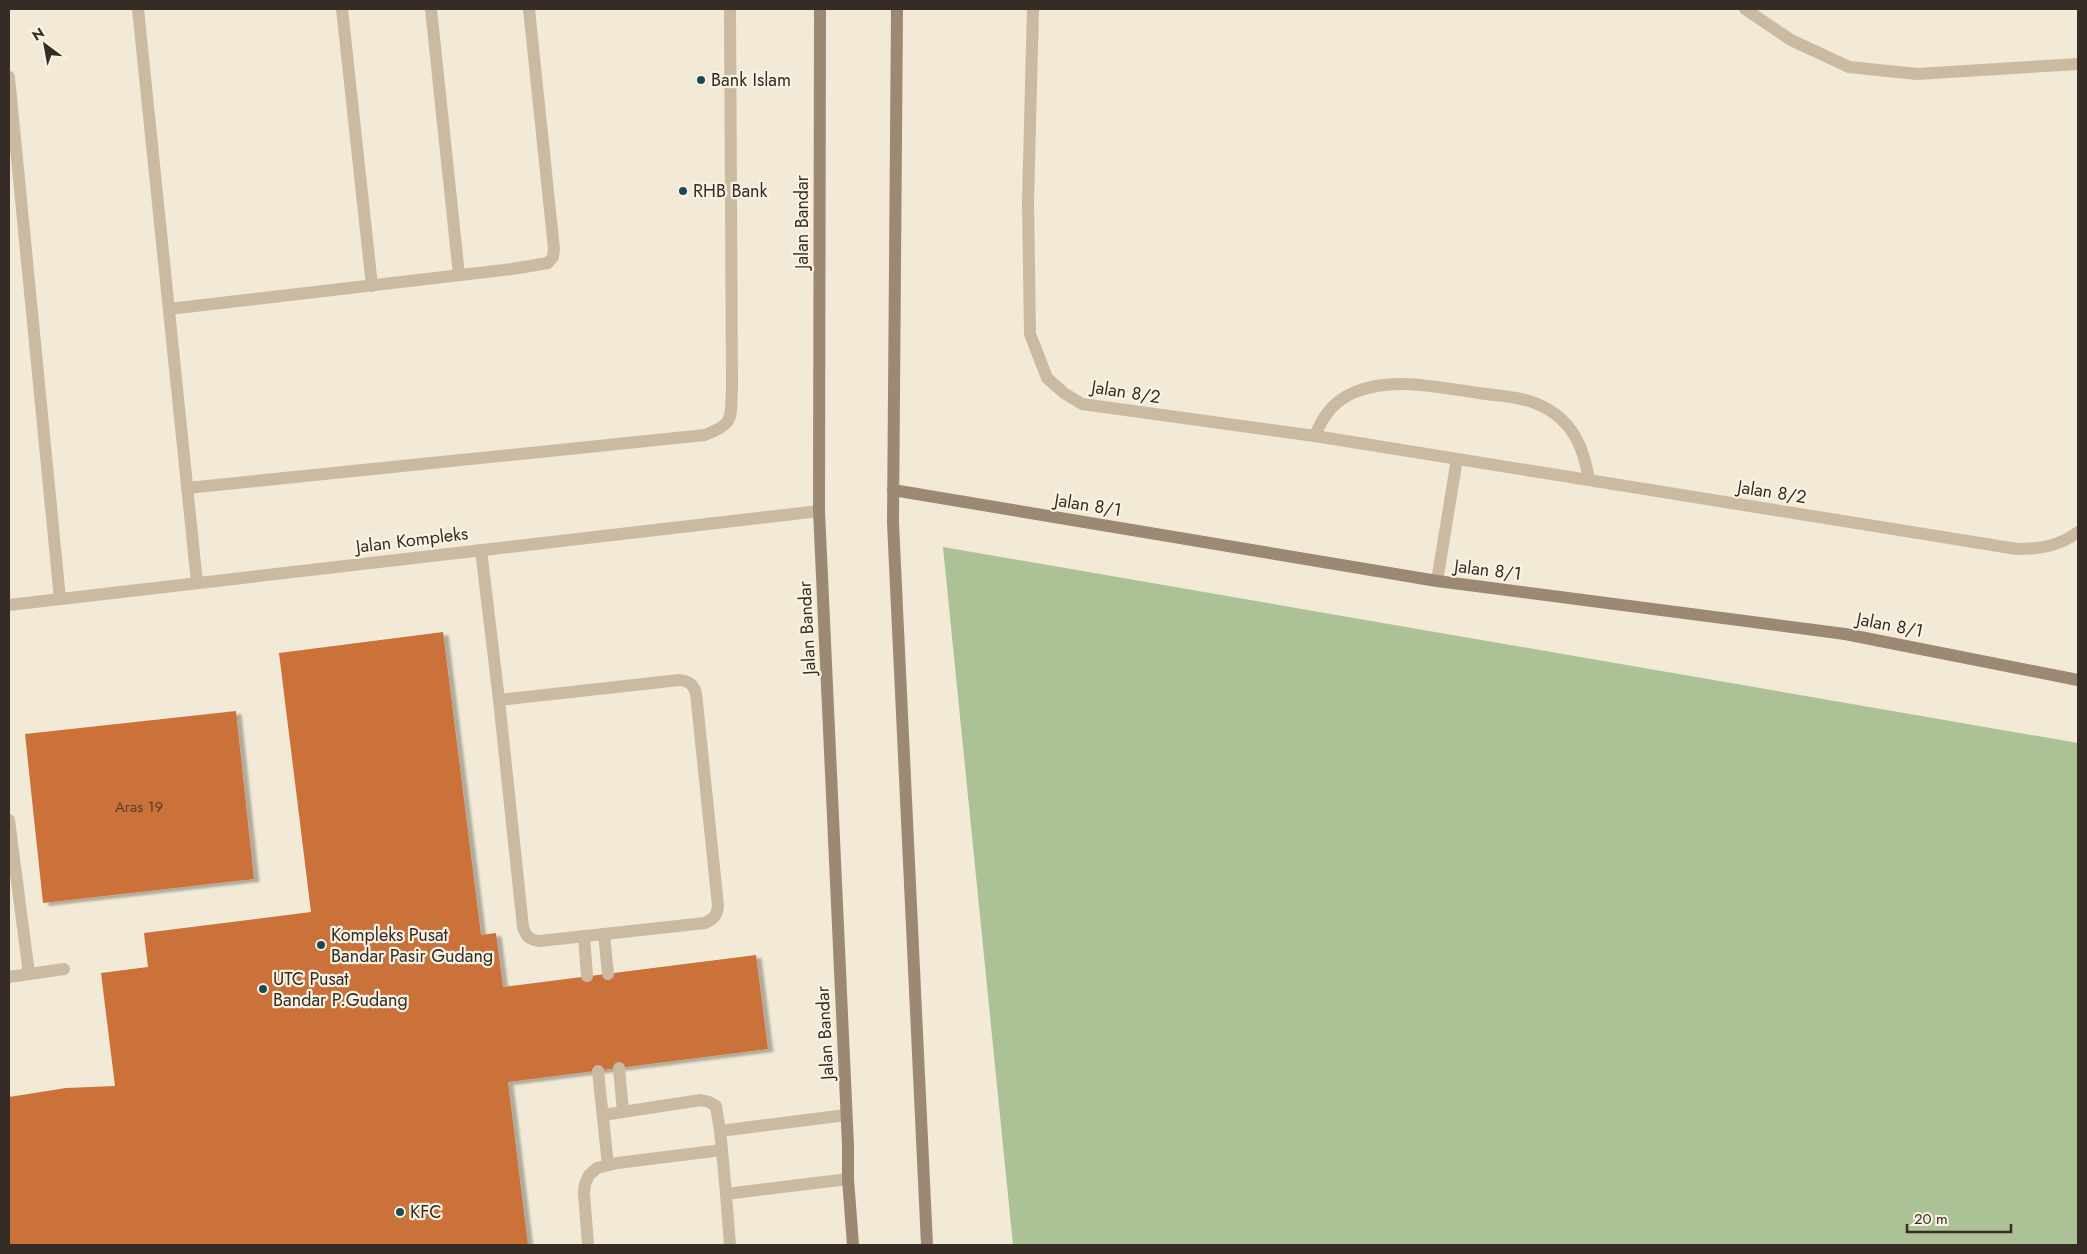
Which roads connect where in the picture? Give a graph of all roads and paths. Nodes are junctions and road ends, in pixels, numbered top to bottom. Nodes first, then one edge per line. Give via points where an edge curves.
1 (138, 9) edge
2 (342, 9) edge
3 (431, 9) edge
4 (528, 9) edge
5 (730, 9) edge
6 (820, 9) edge
7 (897, 9) edge
8 (1033, 9) edge
9 (1745, 9) edge
10 (2078, 64) edge
11 (9, 77) edge
12 (459, 275) junction
13 (372, 286) junction
14 (169, 309) junction
15 (1315, 436) junction
16 (1457, 458) junction
17 (1589, 480) junction
18 (187, 488) junction
19 (893, 490) junction
20 (819, 511) junction
21 (2078, 532) edge
22 (481, 550) junction
23 (1437, 581) junction
24 (197, 583) junction
25 (60, 599) junction
26 (9, 605) edge
27 (2078, 680) edge
28 (499, 700) junction
29 (9, 820) edge
30 (604, 934) junction
31 (584, 936) junction
32 (64, 969) dead end
33 (28, 974) junction
34 (608, 974) dead end
35 (587, 976) dead end
36 (9, 977) edge
37 (619, 1068) dead end
38 (598, 1071) dead end
39 (623, 1112) junction
40 (846, 1114) junction
41 (603, 1115) junction
42 (720, 1131) junction
43 (722, 1150) junction
44 (608, 1165) junction
45 (848, 1179) junction
46 (726, 1194) junction
47 (588, 1245) edge
48 (730, 1245) edge
49 (853, 1245) edge
50 (926, 1245) edge

1 - 14 street
2 - 13 street
3 - 12 street
4 - 12 street via 553,257 541,266
5 - 18 street via 732,387 730,416 723,428 704,435
6 - 20 main road, Jalan Bandar
7 - 19 main road
8 - 15 street, Jalan 8/2 via 1028,201 1030,334 1048,378 1082,404
9 - 10 street via 1791,40 1849,67 1917,74
11 - 25 street
12 - 13 street
13 - 14 street
14 - 18 street
15 - 16 street, Jalan 8/2
15 - 17 street via 1325,415 1336,404 1355,392 1377,386 1410,384 1517,398 1545,408 1562,419 1583,452
16 - 17 street, Jalan 8/2
16 - 23 street
17 - 21 street, Jalan 8/2 via 2017,549 2051,546
18 - 24 street
19 - 23 main road, Jalan 8/1
19 - 50 main road
20 - 22 street, Jalan Kompleks
20 - 40 main road, Jalan Bandar
22 - 24 street, Jalan Kompleks
22 - 28 street
23 - 27 main road, Jalan 8/1 via 1845,634
24 - 25 street, Jalan Kompleks
25 - 26 street, Jalan Kompleks
28 - 30 street via 679,680 693,686 717,914 705,923
28 - 31 street via 523,927 532,940
29 - 33 street
30 - 31 street
30 - 34 street
31 - 35 street
32 - 33 street
33 - 36 street
37 - 39 street
38 - 41 street
39 - 41 street
39 - 42 street via 701,1100 716,1106
40 - 42 street
40 - 45 main road, Jalan Bandar
41 - 44 street
42 - 43 street
43 - 44 street
43 - 46 street
44 - 47 street via 596,1168 585,1184
45 - 46 street
45 - 49 main road, Jalan Bandar
46 - 48 street

